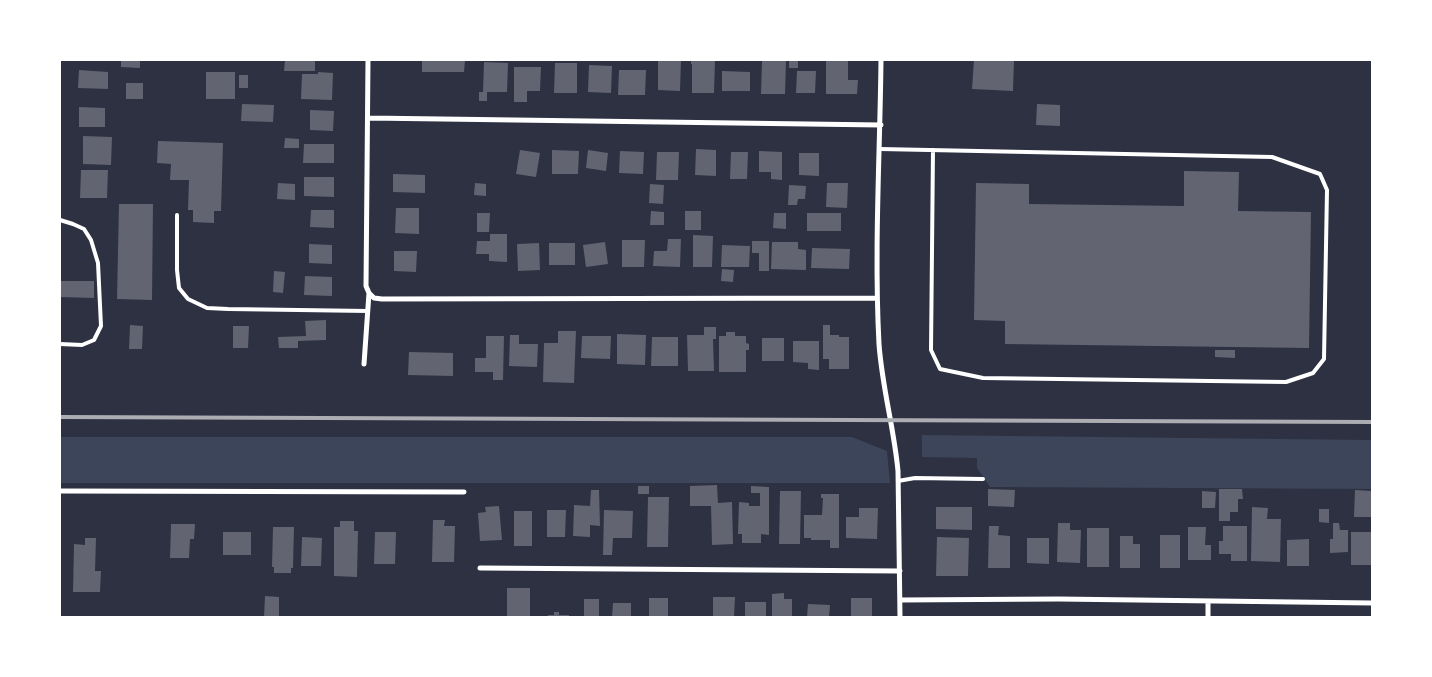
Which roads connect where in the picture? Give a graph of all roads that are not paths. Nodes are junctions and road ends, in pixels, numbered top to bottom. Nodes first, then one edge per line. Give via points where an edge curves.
1 (368, 60) edge
2 (882, 60) edge
3 (368, 118) junction
4 (881, 124) junction
5 (880, 149) junction
6 (933, 150) junction
7 (178, 215) dead end
8 (60, 220) edge
9 (369, 293) junction
10 (877, 298) junction
11 (368, 311) junction
12 (60, 344) edge
13 (364, 364) dead end
14 (983, 479) dead end
15 (898, 481) junction
16 (60, 491) edge
17 (464, 492) dead end
18 (480, 568) dead end
19 (900, 571) junction
20 (900, 600) junction
21 (1208, 601) junction
22 (1372, 603) edge
23 (900, 617) edge
24 (1208, 617) edge

1 - 3 street
2 - 4 street
3 - 4 street
3 - 9 street via 366,286
4 - 5 street
5 - 6 lane
5 - 10 street
6 - 6 lane via 1272,158 1320,174 1327,190 1324,359 1312,373 1286,382 983,378 940,369 931,350
7 - 11 lane via 176,270 179,288 188,300 208,308
8 - 12 lane via 84,229 91,240 98,263 101,326 94,340 82,345
9 - 10 street via 382,299
9 - 11 street
10 - 15 street via 884,387 896,448
11 - 13 street
14 - 15 lane via 915,478
15 - 19 street
16 - 17 street
18 - 19 street
19 - 20 street
20 - 21 street
20 - 23 street
21 - 22 street
21 - 24 street

